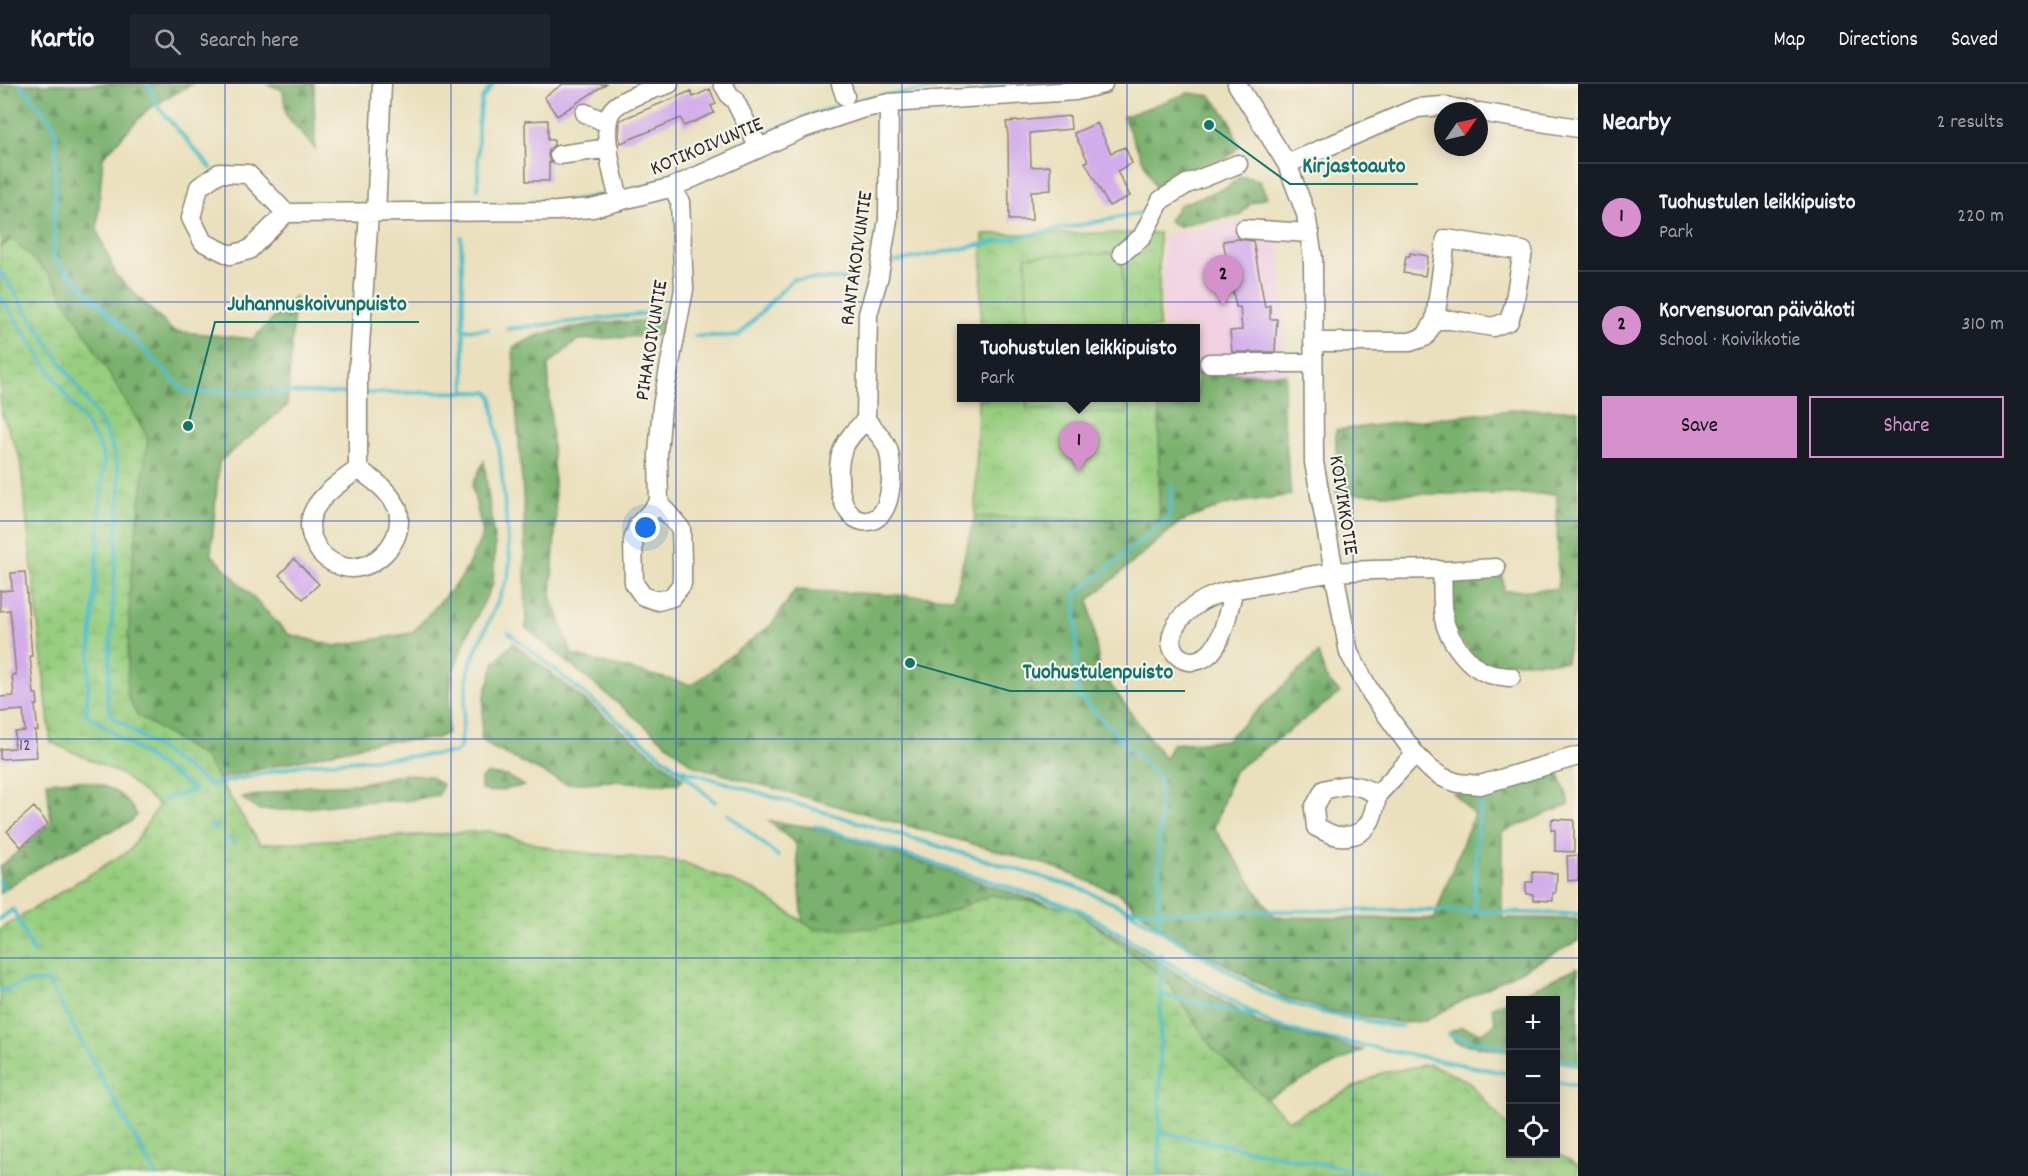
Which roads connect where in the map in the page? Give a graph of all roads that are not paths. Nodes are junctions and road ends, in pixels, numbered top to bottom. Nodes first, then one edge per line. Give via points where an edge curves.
1 (382, 84) edge
2 (669, 84) edge
3 (723, 84) edge
4 (1103, 84) edge
5 (1237, 84) edge
6 (889, 103) junction
7 (1434, 106) edge
8 (585, 113) dead end
9 (1488, 113) edge
10 (607, 123) junction
11 (1578, 128) edge
12 (609, 148) junction
13 (759, 148) junction
14 (559, 155) dead end
15 (1238, 164) dead end
16 (1287, 164) junction
17 (673, 187) junction
18 (620, 201) junction
19 (286, 213) junction
20 (373, 213) junction
21 (1244, 229) dead end
22 (1310, 233) junction
23 (1122, 253) dead end
24 (1435, 320) junction
25 (1313, 342) junction
26 (1209, 363) dead end
27 (1313, 363) junction
28 (866, 420) junction
29 (358, 469) junction
30 (658, 502) junction
31 (1496, 568) dead end
32 (1442, 571) junction
33 (1333, 573) junction
34 (1234, 590) dead end
35 (1511, 677) dead end
36 (1415, 754) junction
37 (1578, 756) edge
38 (1377, 795) dead end

1 - 20 street
2 - 10 street via 637,95 613,109
3 - 13 street
4 - 6 street, KOTIKOIVUNTIE via 1075,91
5 - 16 street, KOIVIKKOTIE
6 - 13 street, KOTIKOIVUNTIE via 804,128
6 - 28 street, RANTAKOIVUNTIE via 888,219 868,314
7 - 16 street via 1417,108
8 - 10 street
9 - 11 street
10 - 12 street
12 - 14 street
12 - 18 street
13 - 17 street, KOTIKOIVUNTIE
15 - 23 street via 1187,184 1161,200 1142,237
16 - 22 street, KOIVIKKOTIE
17 - 18 street, KOTIKOIVUNTIE
17 - 30 street, PIHAKOIVUNTIE via 680,202 684,289 662,405
18 - 20 street, KOTIKOIVUNTIE via 557,212
19 - 19 street via 248,174 219,173 200,187 191,218 203,242 230,255 249,250
19 - 20 street, KOTIKOIVUNTIE
20 - 29 street via 358,375
21 - 22 street
22 - 25 street, KOIVIKKOTIE
24 - 24 street via 1493,327 1509,321 1523,251 1446,239
24 - 25 street via 1425,338 1410,342
25 - 27 street, KOIVIKKOTIE
26 - 27 street
27 - 33 street, KOIVIKKOTIE via 1314,462
28 - 28 street via 850,435 842,450 839,480 842,504 853,518 863,521 874,520 884,512 891,480 888,449
29 - 29 street via 324,494 310,516 311,540 325,559 349,568 368,565 384,554 399,532 398,509 382,486
30 - 30 street via 638,525 633,540 634,583 643,596 658,601 672,597 682,584 681,529
31 - 32 street
32 - 33 street
32 - 35 street via 1444,620 1463,655 1478,669
33 - 34 street
33 - 36 street, KOIVIKKOTIE via 1349,653 1371,693
36 - 37 street, KOIVIKKOTIE via 1444,778 1480,785
36 - 38 street

